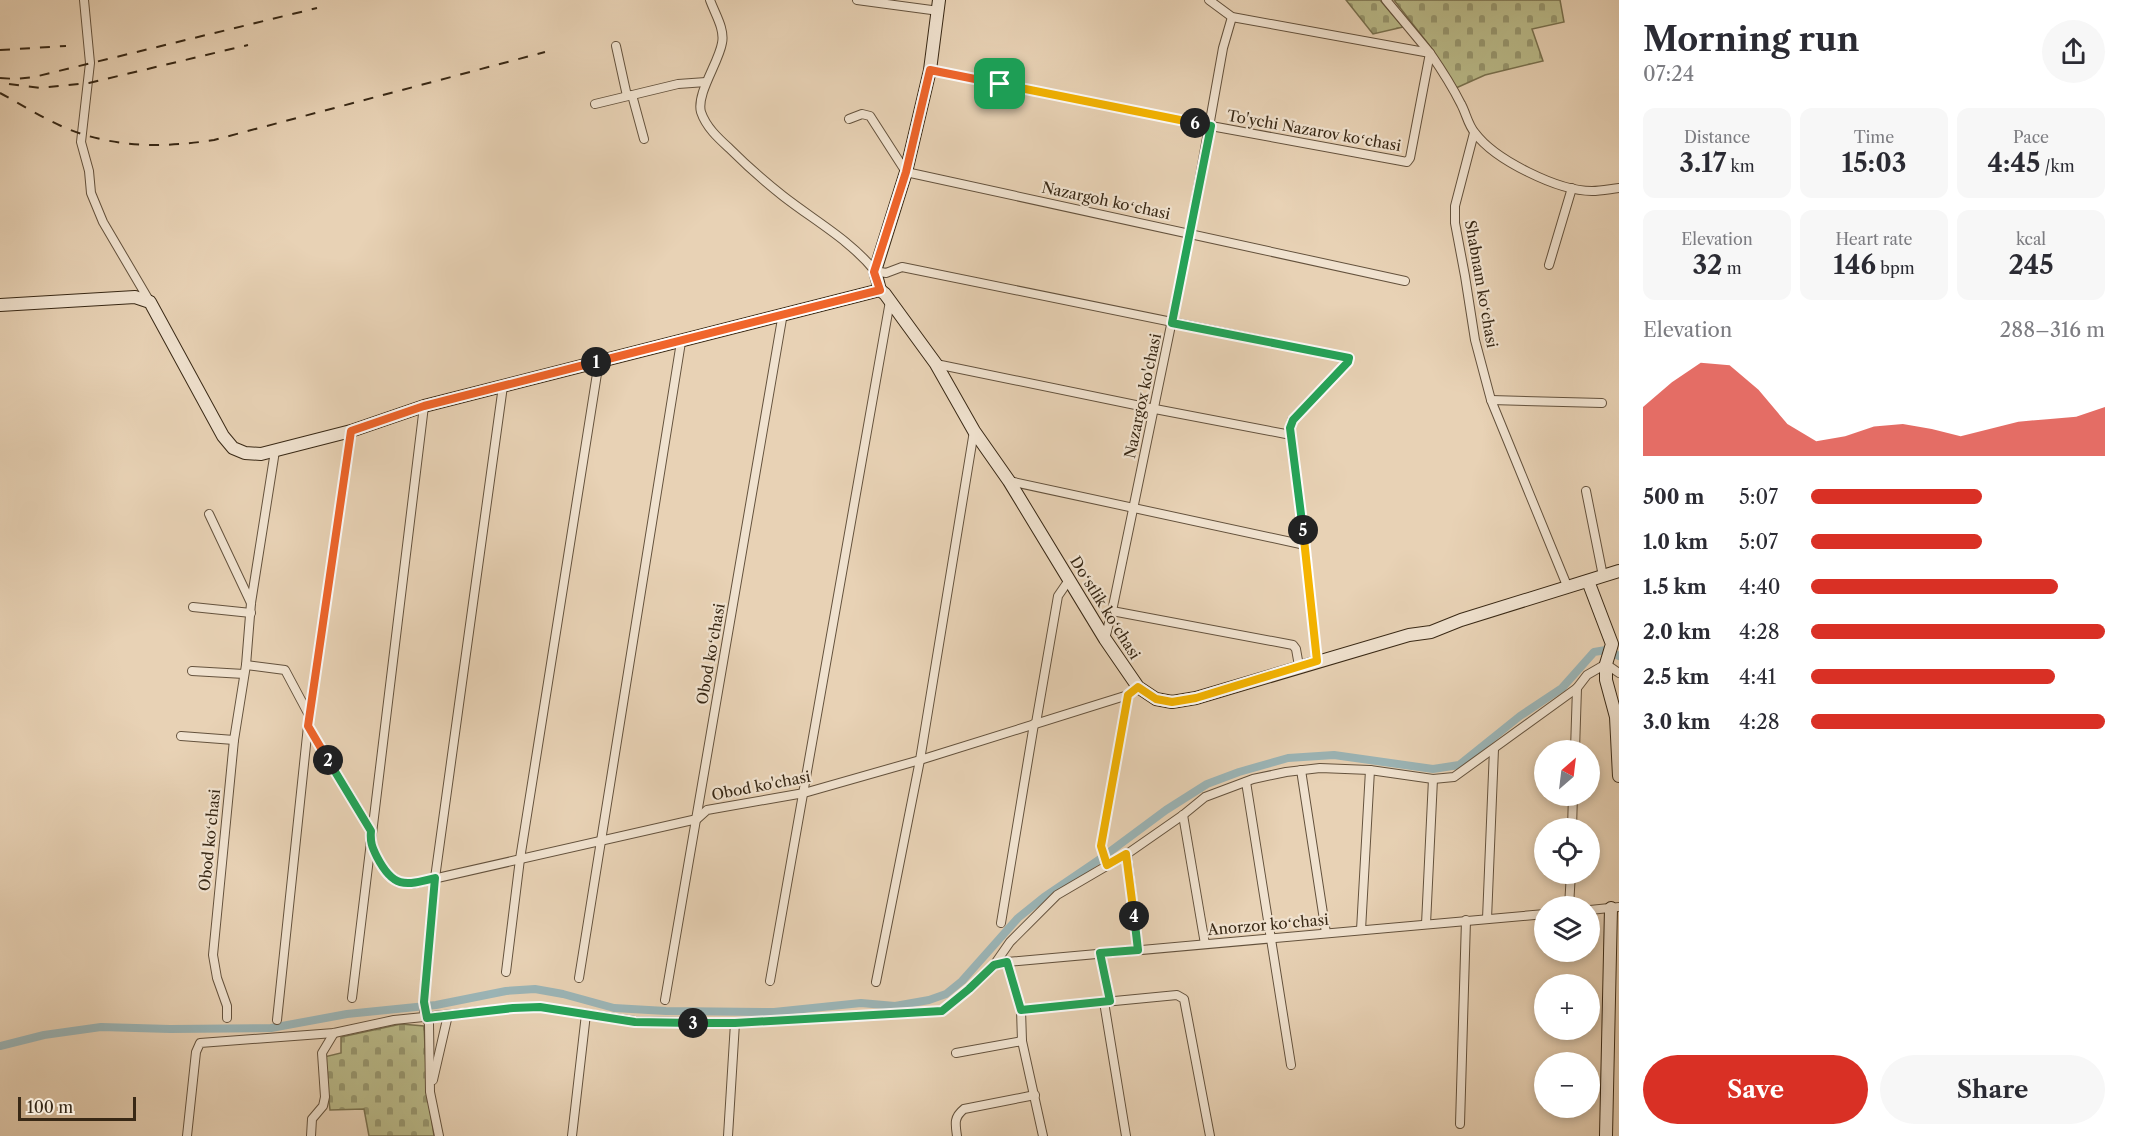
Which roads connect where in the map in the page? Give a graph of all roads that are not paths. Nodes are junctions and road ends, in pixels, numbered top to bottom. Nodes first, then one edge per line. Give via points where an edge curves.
1 (84, 0) edge
2 (710, 0) edge
3 (857, 0) edge
4 (1209, 0) edge
5 (1386, 0) edge
6 (939, 5) edge
7 (1232, 17) junction
8 (616, 46) dead end
9 (1430, 53) junction
10 (930, 70) junction
11 (706, 82) junction
12 (630, 96) junction
13 (595, 104) dead end
14 (849, 119) dead end
15 (1211, 126) junction
16 (1474, 133) junction
17 (644, 139) dead end
18 (906, 172) junction
19 (1572, 188) junction
20 (1619, 188) edge
21 (1190, 233) junction
22 (1549, 265) dead end
23 (874, 272) junction
24 (1405, 281) dead end
25 (880, 290) junction
26 (150, 302) junction
27 (890, 302) junction
28 (0, 305) edge
29 (783, 314) junction
30 (1172, 323) junction
31 (681, 342) junction
32 (599, 362) junction
33 (936, 364) junction
34 (503, 386) junction
35 (1491, 400) junction
36 (1602, 403) dead end
37 (424, 406) junction
38 (1155, 409) junction
39 (974, 430) junction
40 (351, 431) junction
41 (1291, 435) junction
42 (275, 451) junction
43 (1009, 481) junction
44 (1586, 491) dead end
45 (1134, 506) junction
46 (209, 514) dead end
47 (1305, 544) junction
48 (1619, 571) edge
49 (1604, 576) junction
50 (1069, 580) junction
51 (1588, 581) junction
52 (1568, 588) junction
53 (193, 607) dead end
54 (251, 608) junction
55 (1112, 611) junction
56 (1104, 639) junction
57 (1614, 639) edge
58 (1317, 661) junction
59 (1607, 661) junction
60 (246, 665) junction
61 (1299, 666) junction
62 (192, 671) dead end
63 (1619, 673) edge
64 (244, 674) junction
65 (1577, 687) junction
66 (1133, 691) junction
67 (309, 715) junction
68 (1035, 724) junction
69 (308, 726) junction
70 (181, 736) dead end
71 (234, 740) junction
72 (1575, 740) edge
73 (1494, 749) junction
74 (920, 760) junction
75 (1301, 770) junction
76 (1370, 771) junction
77 (1619, 776) edge
78 (1433, 779) junction
79 (1246, 782) junction
80 (804, 793) junction
81 (1183, 815) junction
82 (697, 819) junction
83 (371, 831) junction
84 (601, 841) junction
85 (370, 842) junction
86 (1126, 854) junction
87 (520, 859) junction
88 (1107, 865) junction
89 (435, 878) junction
90 (1615, 908) edge
91 (1600, 909) edge
92 (1534, 915) edge
93 (1487, 919) junction
94 (1466, 920) junction
95 (1001, 923) dead end
96 (1426, 924) junction
97 (1361, 930) junction
98 (1326, 933) junction
99 (1270, 938) junction
100 (1205, 944) junction
101 (1138, 950) junction
102 (1100, 953) junction
103 (1007, 962) junction
104 (994, 965) junction
105 (506, 972) dead end
106 (579, 978) dead end
107 (770, 981) dead end
108 (876, 982) dead end
109 (352, 998) dead end
110 (665, 1000) dead end
111 (1107, 1002) junction
112 (425, 1010) junction
113 (1021, 1010) junction
114 (586, 1014) junction
115 (448, 1015) junction
116 (227, 1018) dead end
117 (277, 1020) dead end
118 (735, 1023) junction
119 (334, 1033) junction
120 (1022, 1041) junction
121 (956, 1053) dead end
122 (1292, 1065) dead end
123 (430, 1092) junction
124 (1035, 1095) junction
125 (1460, 1125) dead end
126 (187, 1136) edge
127 (311, 1136) edge
128 (439, 1136) edge
129 (572, 1136) edge
130 (728, 1136) edge
131 (957, 1136) edge
132 (1043, 1136) edge
133 (1126, 1136) edge
134 (1210, 1136) edge
135 (1606, 1136) edge

1 - 26 street via 90,63 81,142 92,193 103,222
2 - 11 street via 722,31 722,44
3 - 6 street
4 - 7 street
5 - 9 street
6 - 10 street
7 - 9 street
7 - 15 street, Nazargox ko'chasi
8 - 12 street
9 - 15 street, To'ychi Nazarov koʻchasi via 1407,162
9 - 16 street
10 - 15 street, To'ychi Nazarov koʻchasi
10 - 18 street
11 - 12 street via 678,84
11 - 23 street via 700,110 718,137 783,196 861,255
12 - 13 street
12 - 17 street
14 - 18 street via 862,114 870,116
15 - 21 street, Nazargox ko'chasi
16 - 19 street via 1518,167
16 - 35 street, Shabnam koʻchasi via 1455,206 1455,223 1475,340
18 - 21 street, Nazargoh koʻchasi
18 - 23 street
19 - 20 street via 1593,192
19 - 22 street
21 - 24 street, Nazargoh koʻchasi
21 - 30 street, Nazargox ko'chasi
23 - 25 street
23 - 30 street via 886,273 902,267
25 - 27 street, Doʻstlik koʻchasi
25 - 29 street
26 - 28 street via 135,297
26 - 42 street via 233,448 245,453
27 - 33 street, Doʻstlik koʻchasi
27 - 80 street
29 - 31 street
29 - 82 street, Obod koʻchasi
30 - 38 street, Nazargox ko'chasi
30 - 41 street via 1349,358 1293,420
31 - 32 street
31 - 84 street
32 - 34 street
32 - 87 street
33 - 38 street
33 - 39 street, Doʻstlik koʻchasi
34 - 37 street
34 - 89 street
35 - 36 street
35 - 52 street, Shabnam koʻchasi
37 - 40 street
37 - 83 street
38 - 41 street
38 - 45 street, Nazargox ko'chasi
39 - 43 street, Doʻstlik koʻchasi
39 - 74 street
40 - 42 street
40 - 67 street
41 - 47 street
42 - 54 street, Obod koʻchasi
43 - 45 street
43 - 50 street, Doʻstlik koʻchasi
44 - 49 street
45 - 47 street
45 - 55 street, Nazargox ko'chasi
46 - 54 street
47 - 58 street
48 - 49 street, Doʻstlik koʻchasi
49 - 51 street, Doʻstlik koʻchasi
50 - 56 street, Doʻstlik koʻchasi
50 - 68 street via 1058,596
51 - 52 street, Doʻstlik koʻchasi
51 - 57 street
52 - 58 street, Doʻstlik koʻchasi via 1431,632
53 - 54 street
54 - 60 street, Obod koʻchasi
55 - 56 street, Nazargox ko'chasi
55 - 61 street via 1293,645
56 - 66 street, Doʻstlik koʻchasi
57 - 59 street
58 - 61 street, Doʻstlik koʻchasi
59 - 63 street
59 - 65 street
59 - 77 street via 1606,680 1616,717
60 - 64 street, Obod koʻchasi
60 - 67 street via 285,670
61 - 66 street, Doʻstlik koʻchasi via 1172,702
62 - 64 street
64 - 71 street, Obod koʻchasi
65 - 72 street
65 - 73 street
66 - 68 street, Obod ko'chasi
66 - 88 street via 1101,846
67 - 69 street
68 - 74 street, Obod ko'chasi
68 - 95 street
69 - 83 street
69 - 117 street
70 - 71 street
71 - 116 street, Obod koʻchasi via 213,955
73 - 78 street via 1454,777
73 - 93 street
74 - 80 street, Obod ko'chasi
74 - 108 street
75 - 76 street
75 - 79 street
75 - 98 street
76 - 78 street
76 - 97 street
78 - 96 street
79 - 81 street via 1205,797
79 - 99 street
80 - 82 street, Obod ko'chasi via 707,810
80 - 107 street
81 - 86 street
81 - 100 street
82 - 84 street, Obod ko'chasi
82 - 110 street, Obod koʻchasi
83 - 85 street
84 - 87 street, Obod ko'chasi
84 - 106 street
85 - 89 street, Obod ko'chasi via 384,871 400,883
85 - 109 street
86 - 88 street
86 - 101 street
87 - 89 street, Obod ko'chasi
87 - 105 street
88 - 104 street via 1057,895 1010,942
89 - 112 street
90 - 91 street
90 - 135 street
92 - 93 street, Anorzor koʻchasi
93 - 94 street, Anorzor koʻchasi
94 - 96 street, Anorzor koʻchasi
94 - 125 street
96 - 97 street, Anorzor koʻchasi
97 - 98 street, Anorzor koʻchasi
98 - 99 street, Anorzor koʻchasi
99 - 100 street, Anorzor koʻchasi
99 - 122 street
100 - 101 street, Anorzor koʻchasi
101 - 102 street, Anorzor koʻchasi
102 - 103 street, Anorzor koʻchasi
102 - 111 street
103 - 104 street, Anorzor koʻchasi
103 - 113 street
104 - 118 street via 942,1011
111 - 113 street
111 - 133 street
111 - 134 street via 1177,995 1184,999
112 - 115 street
112 - 119 street
112 - 123 street via 429,1024
113 - 120 street
114 - 115 street via 540,1007
114 - 118 street via 635,1022
114 - 129 street
115 - 123 street
118 - 130 street
119 - 126 street via 200,1043
119 - 127 street via 322,1053 325,1096 323,1106 312,1119
120 - 121 street
120 - 124 street
123 - 128 street
124 - 131 street via 964,1109 954,1124
124 - 132 street

